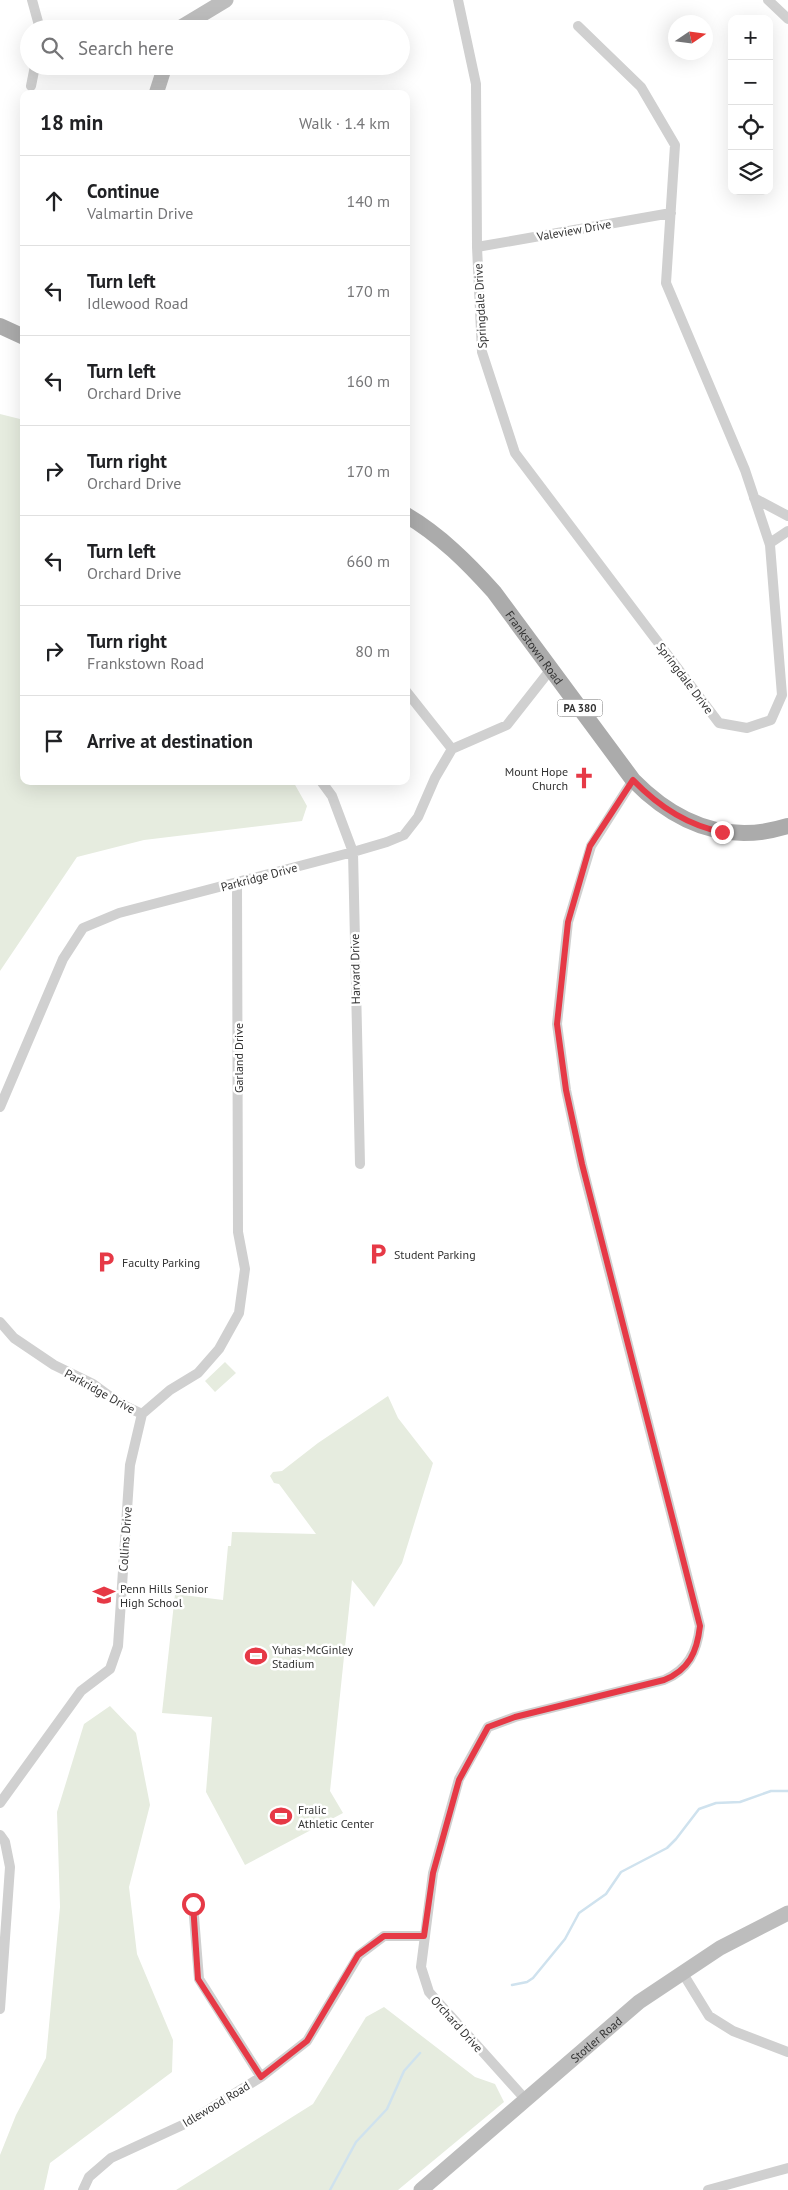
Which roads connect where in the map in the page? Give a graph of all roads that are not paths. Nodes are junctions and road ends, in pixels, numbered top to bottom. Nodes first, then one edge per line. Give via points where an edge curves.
1 (32, 0) edge
2 (226, 0) edge
3 (458, 0) edge
4 (768, 0) edge
5 (788, 19) edge
6 (38, 20) edge
7 (193, 20) edge
8 (578, 26) dead end
9 (33, 75) edge
10 (162, 75) edge
11 (31, 86) dead end
12 (157, 90) edge
13 (671, 213) junction
14 (478, 247) junction
15 (0, 326) edge
16 (20, 334) edge
17 (754, 498) junction
18 (788, 516) edge
19 (410, 518) edge
20 (788, 531) edge
21 (770, 543) junction
22 (551, 669) junction
23 (410, 696) edge
24 (452, 750) junction
25 (633, 780) junction
26 (324, 785) edge
27 (788, 826) edge
28 (352, 852) junction
29 (237, 883) junction
30 (0, 1107) edge
31 (360, 1164) dead end
32 (238, 1232) joint
33 (0, 1322) edge
34 (142, 1414) junction
35 (0, 1804) edge
36 (0, 1836) edge
37 (193, 1904) dead end
38 (788, 1913) edge
39 (424, 1936) junction
40 (682, 1972) junction
41 (0, 2009) edge
42 (788, 2052) edge
43 (261, 2077) junction
44 (526, 2100) junction
45 (788, 2168) edge
46 (83, 2190) edge
47 (421, 2190) edge
48 (708, 2190) edge

1 - 6 street
2 - 7 street
3 - 14 street, Springdale Drive via 476,84
4 - 5 street
8 - 13 street, Springdale Drive via 641,86 675,145
9 - 11 street
10 - 12 street
13 - 14 street, Valeview Drive
13 - 17 street, Springdale Drive via 666,283
14 - 21 street, Springdale Drive via 482,352 515,453 719,723 747,728 770,720 782,695
15 - 16 main road
17 - 18 street
17 - 21 street, Springdale Drive
19 - 22 main road, Frankstown Road / PA 380 via 478,573
20 - 21 street
22 - 24 street via 507,725
22 - 25 main road, Frankstown Road / PA 380
23 - 24 street
24 - 28 street, Parkridge Drive via 418,817 404,835
25 - 27 main road, Frankstown Road / PA 380 via 671,813 709,829 740,834
25 - 39 street, Orchard Drive via 590,846 568,922 557,1024 566,1090 582,1164 700,1626 697,1646 677,1674 664,1680 515,1717 488,1727 459,1780 433,1873
26 - 28 street, Harvard Drive via 332,796
28 - 29 street, Parkridge Drive
28 - 31 street, Harvard Drive
29 - 30 street, Parkridge Drive via 119,912 83,928 63,959
29 - 32 street, Garland Drive
32 - 34 street, Parkridge Drive via 245,1269 239,1313 219,1349 198,1373 170,1390
33 - 34 street, Parkridge Drive via 14,1338 54,1365
34 - 35 street, Collins Drive via 130,1465 118,1646 110,1669 81,1691
36 - 41 street via 10,1867
37 - 43 street via 198,1979
38 - 40 street, Stotler Road via 727,1944
39 - 43 street, Idlewood Road via 384,1936 358,1955 307,2041
39 - 44 street, Orchard Drive via 421,1967 429,1992
40 - 42 street via 709,2016 734,2031
40 - 44 street, Stotler Road via 639,2002
43 - 46 street, Idlewood Road via 188,2122 111,2158 89,2177
44 - 47 street, Stotler Road
45 - 48 street

